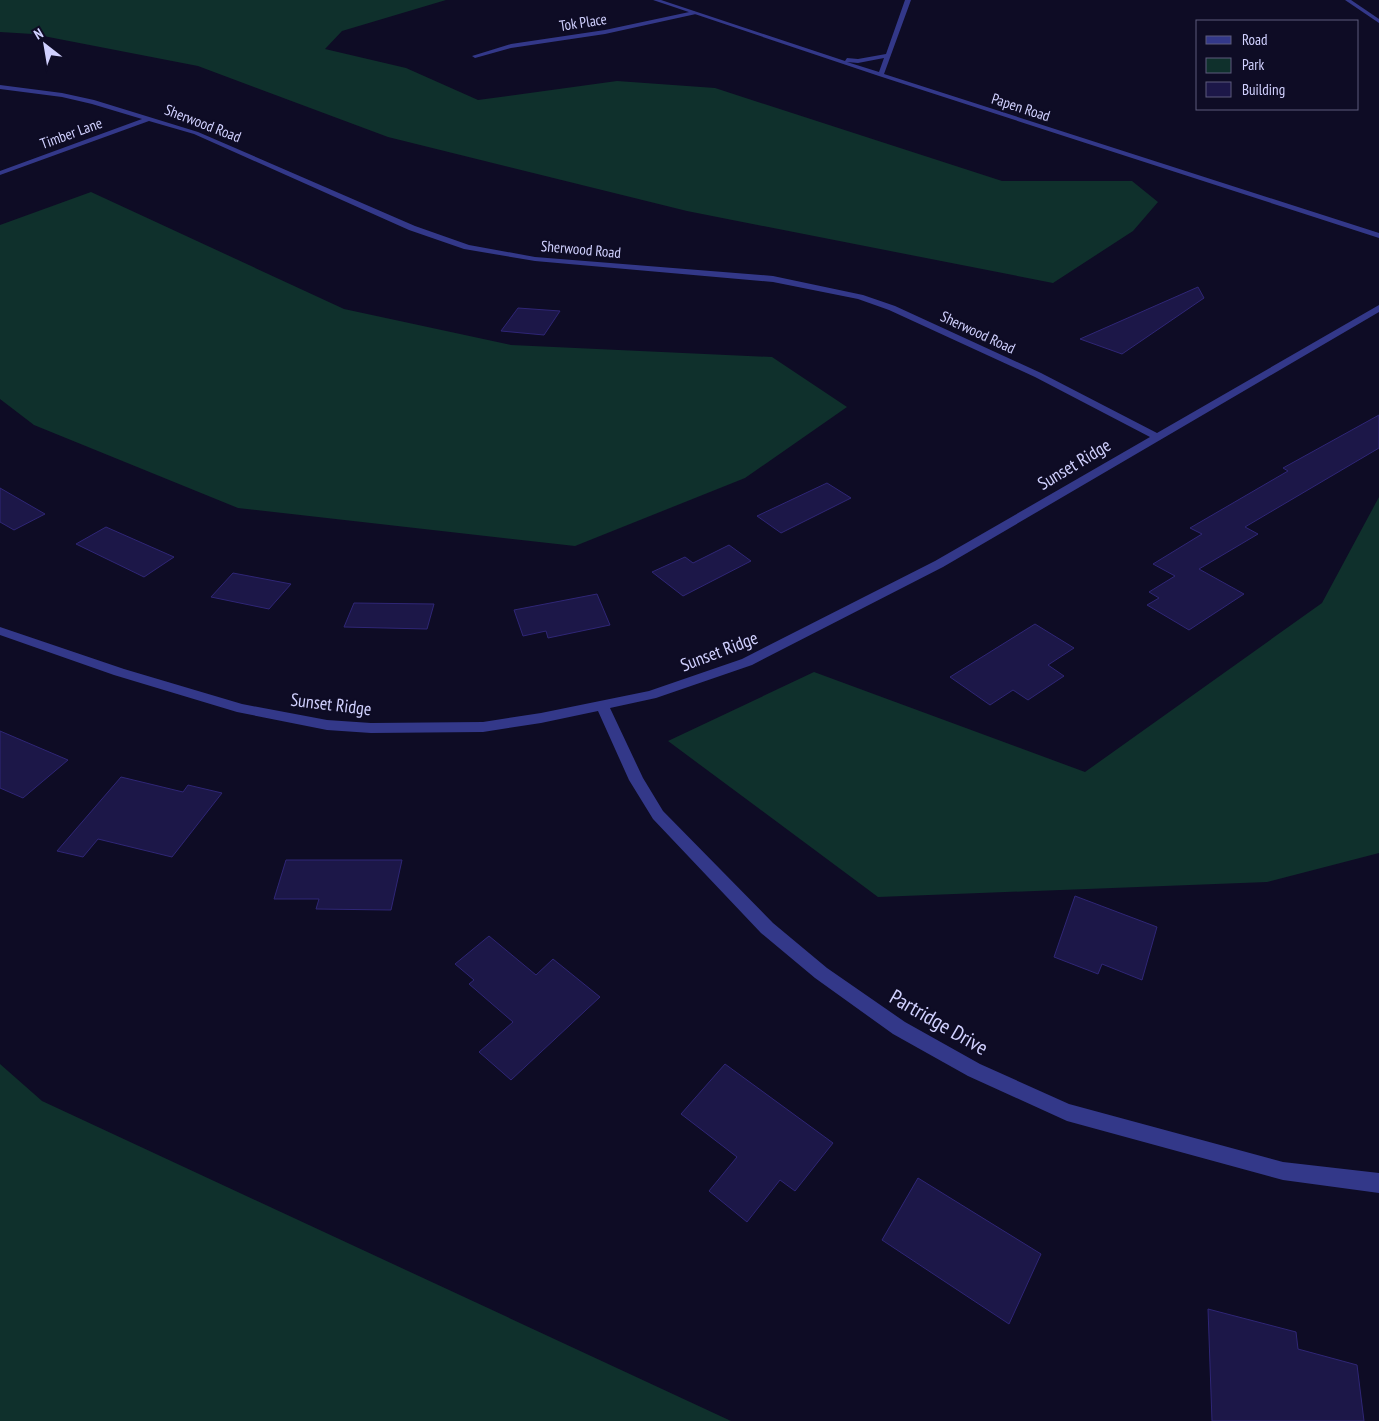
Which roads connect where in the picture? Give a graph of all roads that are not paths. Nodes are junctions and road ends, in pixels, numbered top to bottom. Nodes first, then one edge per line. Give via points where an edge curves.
1 (656, 0) edge
2 (908, 0) edge
3 (1348, 0) edge
4 (694, 13) junction
5 (1379, 21) edge
6 (888, 55) junction
7 (475, 56) dead end
8 (832, 59) junction
9 (881, 75) junction
10 (0, 87) edge
11 (151, 118) junction
12 (0, 173) edge
13 (1379, 236) edge
14 (1379, 308) edge
15 (1156, 436) junction
16 (0, 631) edge
17 (602, 706) junction
18 (1379, 1183) edge

1 - 4 street, Papen Road
2 - 6 street
3 - 5 street
4 - 7 street, Tok Place via 606,32 511,46
4 - 8 street, Papen Road
6 - 8 street via 858,61
6 - 9 street
8 - 9 street, Papen Road
9 - 13 street, Papen Road
10 - 11 street, Sherwood Road via 62,95
11 - 12 street, Timber Lane
11 - 15 street, Sherwood Road via 196,133 412,228 467,247 535,259 773,279 860,297 892,308 1038,375
14 - 15 street, Sunset Ridge
15 - 17 street, Sunset Ridge via 939,564 747,662 651,695
16 - 17 street, Sunset Ridge via 119,672 242,709 328,725 483,727
17 - 18 street, Partridge Drive via 636,780 658,815 767,928 821,973 899,1028 974,1070 1066,1112 1283,1171

